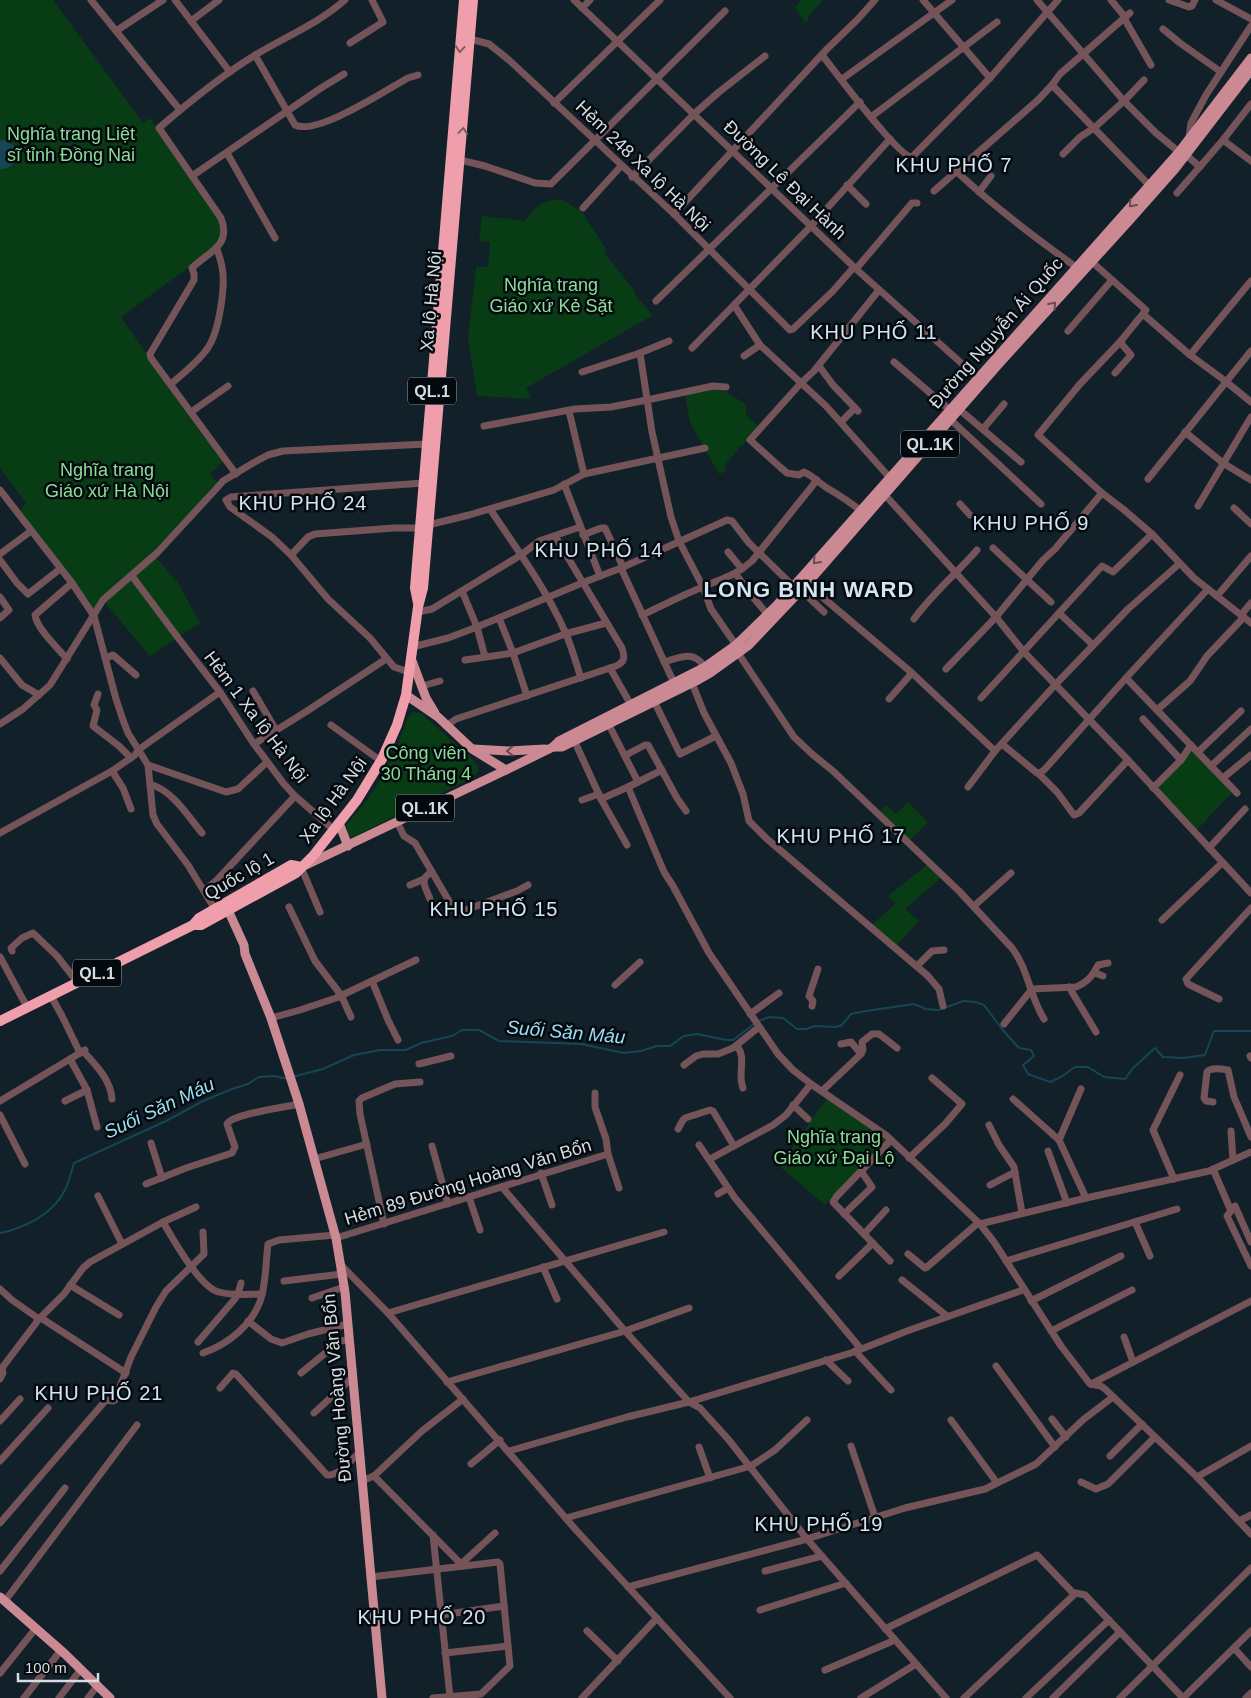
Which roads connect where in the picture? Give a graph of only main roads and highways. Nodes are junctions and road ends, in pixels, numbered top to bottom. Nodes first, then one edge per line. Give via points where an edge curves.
1 (464, 0) edge
2 (473, 0) edge
3 (1251, 58) edge
4 (1251, 70) edge
5 (1182, 153) junction
6 (456, 159) junction
7 (1089, 259) junction
8 (438, 360) junction
9 (950, 415) junction
10 (424, 526) junction
11 (800, 585) junction
12 (737, 649) junction
13 (411, 658) junction
14 (406, 694) junction
15 (438, 717) junction
16 (550, 748) junction
17 (472, 749) junction
18 (506, 770) junction
19 (336, 826) junction
20 (348, 846) junction
21 (301, 867) junction
22 (222, 910) junction
23 (0, 1021) edge
24 (2, 1599) edge
25 (110, 1698) edge
26 (382, 1698) edge

1 -> 6 highway, Xa lộ Hà Nội / QL.1
6 -> 2 highway, Xa lộ Hà Nội / QL.1
3 - 5 main road, Đường Nguyễn Ái Quốc / QL.1K
4 - 5 main road, Đường Nguyễn Ái Quốc / QL.1K
5 - 7 main road, Đường Nguyễn Ái Quốc / QL.1K
5 -> 7 main road, Đường Nguyễn Ái Quốc / QL.1K via 1149,185
6 - 8 highway, Xa lộ Hà Nội / QL.1
7 - 9 main road, Đường Nguyễn Ái Quốc / QL.1K via 1076,267 978,378
9 -> 7 main road, Đường Nguyễn Ái Quốc / QL.1K via 960,410
8 - 10 highway, Xa lộ Hà Nội / QL.1
8 - 10 highway, Xa lộ Hà Nội / QL.1 via 423,483
9 -> 11 main road, Đường Nguyễn Ái Quốc / QL.1K via 890,478
9 - 11 main road, Đường Nguyễn Ái Quốc / QL.1K via 885,495
10 - 13 highway, Xa lộ Hà Nội / QL.1 via 415,588 418,608
11 - 12 main road, Đường Nguyễn Ái Quốc / QL.1K
11 - 12 main road, Đường Nguyễn Ái Quốc / QL.1K via 748,645
12 - 16 main road, Đường Nguyễn Ái Quốc / QL.1K
12 - 16 main road, Đường Nguyễn Ái Quốc / QL.1K via 710,673 692,683 562,747
13 - 14 highway, Xa lộ Hà Nội / QL.1
13 - 15 main road via 426,698
14 - 15 main road
14 - 19 highway, Xa lộ Hà Nội / QL.1 via 381,761
15 - 17 main road
16 -> 17 main road, QL.1K
16 - 18 main road, Đường Nguyễn Ái Quốc / QL.1K
17 - 18 main road
18 - 20 main road, Đường Nguyễn Ái Quốc / QL.1K
19 - 20 main road
19 - 21 highway, Xa lộ Hà Nội / QL.1
20 - 21 main road, QL.1K
21 - 22 highway, Quốc lộ 1 / QL.1 via 291,865
22 - 23 highway, Quốc lộ 1 / QL.1 via 199,918 193,925
22 - 26 main road, Đường Hoàng Văn Bổn via 244,945 271,1018 336,1237 348,1324
24 - 25 main road

